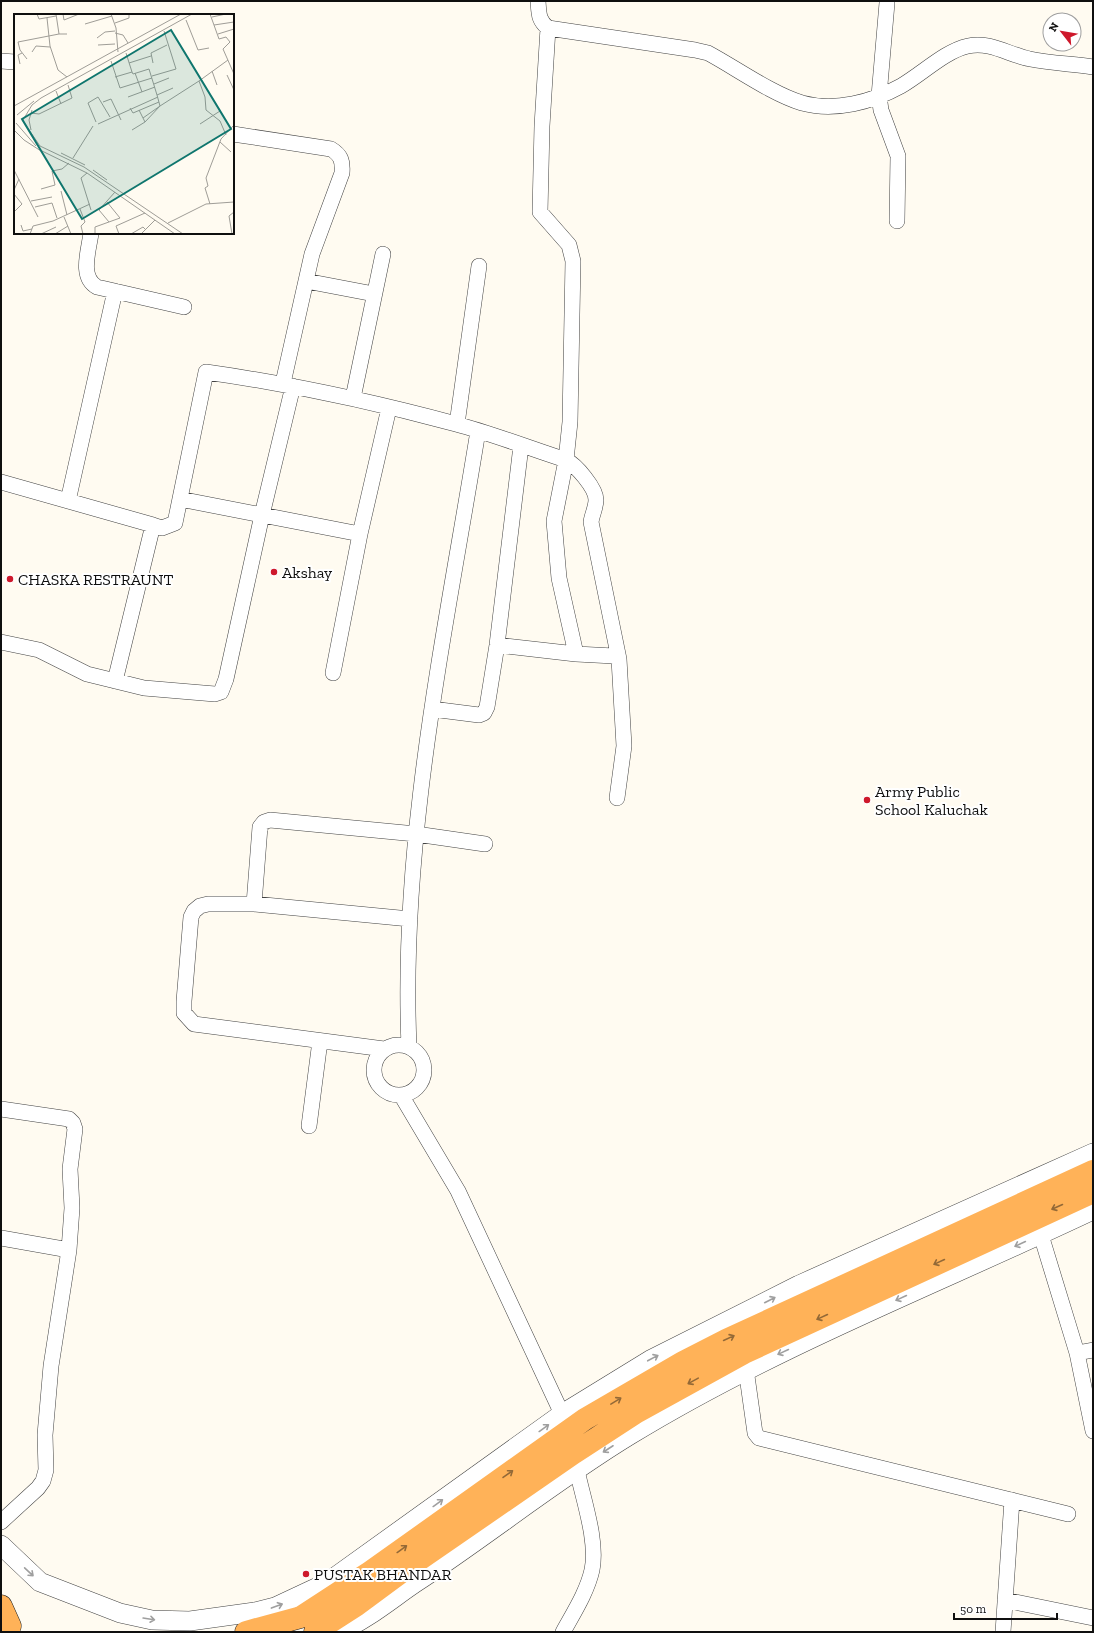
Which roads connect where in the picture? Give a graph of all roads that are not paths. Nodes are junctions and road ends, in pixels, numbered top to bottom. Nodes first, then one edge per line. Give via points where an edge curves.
1 (538, 1) edge
2 (887, 2) dead end
3 (548, 28) junction
4 (1, 62) edge
5 (14, 62) edge
6 (1093, 67) edge
7 (879, 96) junction
8 (234, 134) edge
9 (897, 221) dead end
10 (91, 234) edge
11 (383, 254) dead end
12 (479, 266) dead end
13 (306, 281) junction
14 (115, 291) junction
15 (374, 294) junction
16 (184, 307) dead end
17 (288, 384) junction
18 (353, 398) junction
19 (389, 408) junction
20 (457, 424) junction
21 (478, 431) junction
22 (521, 446) junction
23 (566, 460) junction
24 (1, 482) edge
25 (180, 499) junction
26 (68, 501) junction
27 (262, 515) junction
28 (153, 525) junction
29 (360, 534) junction
30 (1, 642) edge
31 (497, 646) junction
32 (576, 654) junction
33 (619, 659) junction
34 (332, 673) dead end
35 (115, 681) junction
36 (432, 709) junction
37 (617, 798) dead end
38 (416, 834) junction
39 (485, 844) dead end
40 (254, 904) junction
41 (410, 919) junction
42 (320, 1041) junction
43 (409, 1046) junction
44 (384, 1049) junction
45 (401, 1095) junction
46 (1, 1108) edge
47 (309, 1126) dead end
48 (1093, 1153) edge
49 (1093, 1171) edge
50 (1093, 1192) edge
51 (1093, 1210) edge
52 (1041, 1235) junction
53 (1, 1238) edge
54 (69, 1250) junction
55 (1093, 1350) edge
56 (1077, 1353) junction
57 (746, 1369) junction
58 (562, 1414) junction
59 (1093, 1431) edge
60 (577, 1470) junction
61 (1012, 1500) junction
62 (1068, 1514) dead end
63 (1, 1522) edge
64 (1, 1545) edge
65 (328, 1582) junction
66 (1005, 1600) junction
67 (1, 1606) edge
68 (1093, 1618) edge
69 (308, 1624) edge
70 (9, 1627) edge
71 (342, 1631) edge
72 (246, 1632) edge
73 (563, 1632) edge
74 (1003, 1632) edge

1 - 3 street via 539,18
2 - 7 street
3 - 7 street via 702,52 801,103 836,107
3 - 23 street via 540,212 569,245 573,261 570,422
4 - 5 street
6 - 7 street via 1030,59 985,45 969,45 952,51 915,78
7 - 9 street via 881,110 898,156
8 - 13 street via 331,149 339,154 343,162 342,172 312,254
10 - 14 street via 87,276 97,287
11 - 15 street
12 - 20 street
13 - 15 street
13 - 17 street
14 - 16 street
14 - 26 street
15 - 18 street
17 - 18 street
17 - 25 street via 206,372
17 - 27 street
18 - 19 street
19 - 20 street
19 - 29 street
20 - 21 street
21 - 22 street
21 - 36 street
22 - 23 street
22 - 31 street
23 - 32 street via 554,521 559,578
23 - 33 street via 576,467 595,495 591,522
24 - 26 street
25 - 27 street
25 - 28 street via 175,523 162,528
26 - 28 street
27 - 29 street
27 - 35 street via 221,692 215,694 144,688
28 - 35 street
29 - 34 street
30 - 35 street via 39,650 87,674
31 - 32 street
31 - 36 street via 488,707 484,713 479,715
32 - 33 street via 614,656
33 - 37 street via 624,739
36 - 38 street
38 - 39 street
38 - 40 street via 270,820 264,822 260,827
38 - 41 street
40 - 41 street
40 - 42 street via 208,904 194,911 191,917 184,1013 194,1024
41 - 43 street via 407,998
42 - 44 street
42 - 47 street
43 - 44 street via 392,1045
43 - 45 street via 422,1058 424,1074 416,1088
44 - 45 street via 374,1062 375,1079 385,1092
45 - 58 street via 458,1191
46 - 54 street via 69,1120 73,1123 75,1129 70,1169 72,1208
58 -> 48 street via 650,1360 799,1285
69 -> 49 highway via 370,1572 585,1419 683,1362
50 -> 69 highway via 744,1353 637,1412 574,1453 357,1605
51 - 52 street
52 - 56 street
52 -> 57 street
53 - 54 street
54 - 63 street via 51,1366 46,1470 43,1481
55 - 56 street
56 - 59 street
57 -> 60 street via 630,1435
57 - 61 street via 755,1433 759,1438
65 -> 58 street
60 - 71 street via 450,1560
60 - 73 street via 594,1554 587,1586
61 - 62 street
61 - 66 street
64 -> 65 street via 40,1582 120,1613 152,1620 190,1620 256,1612 289,1601
65 - 69 street
66 - 68 street
66 - 74 street
67 - 70 highway
69 - 72 highway

